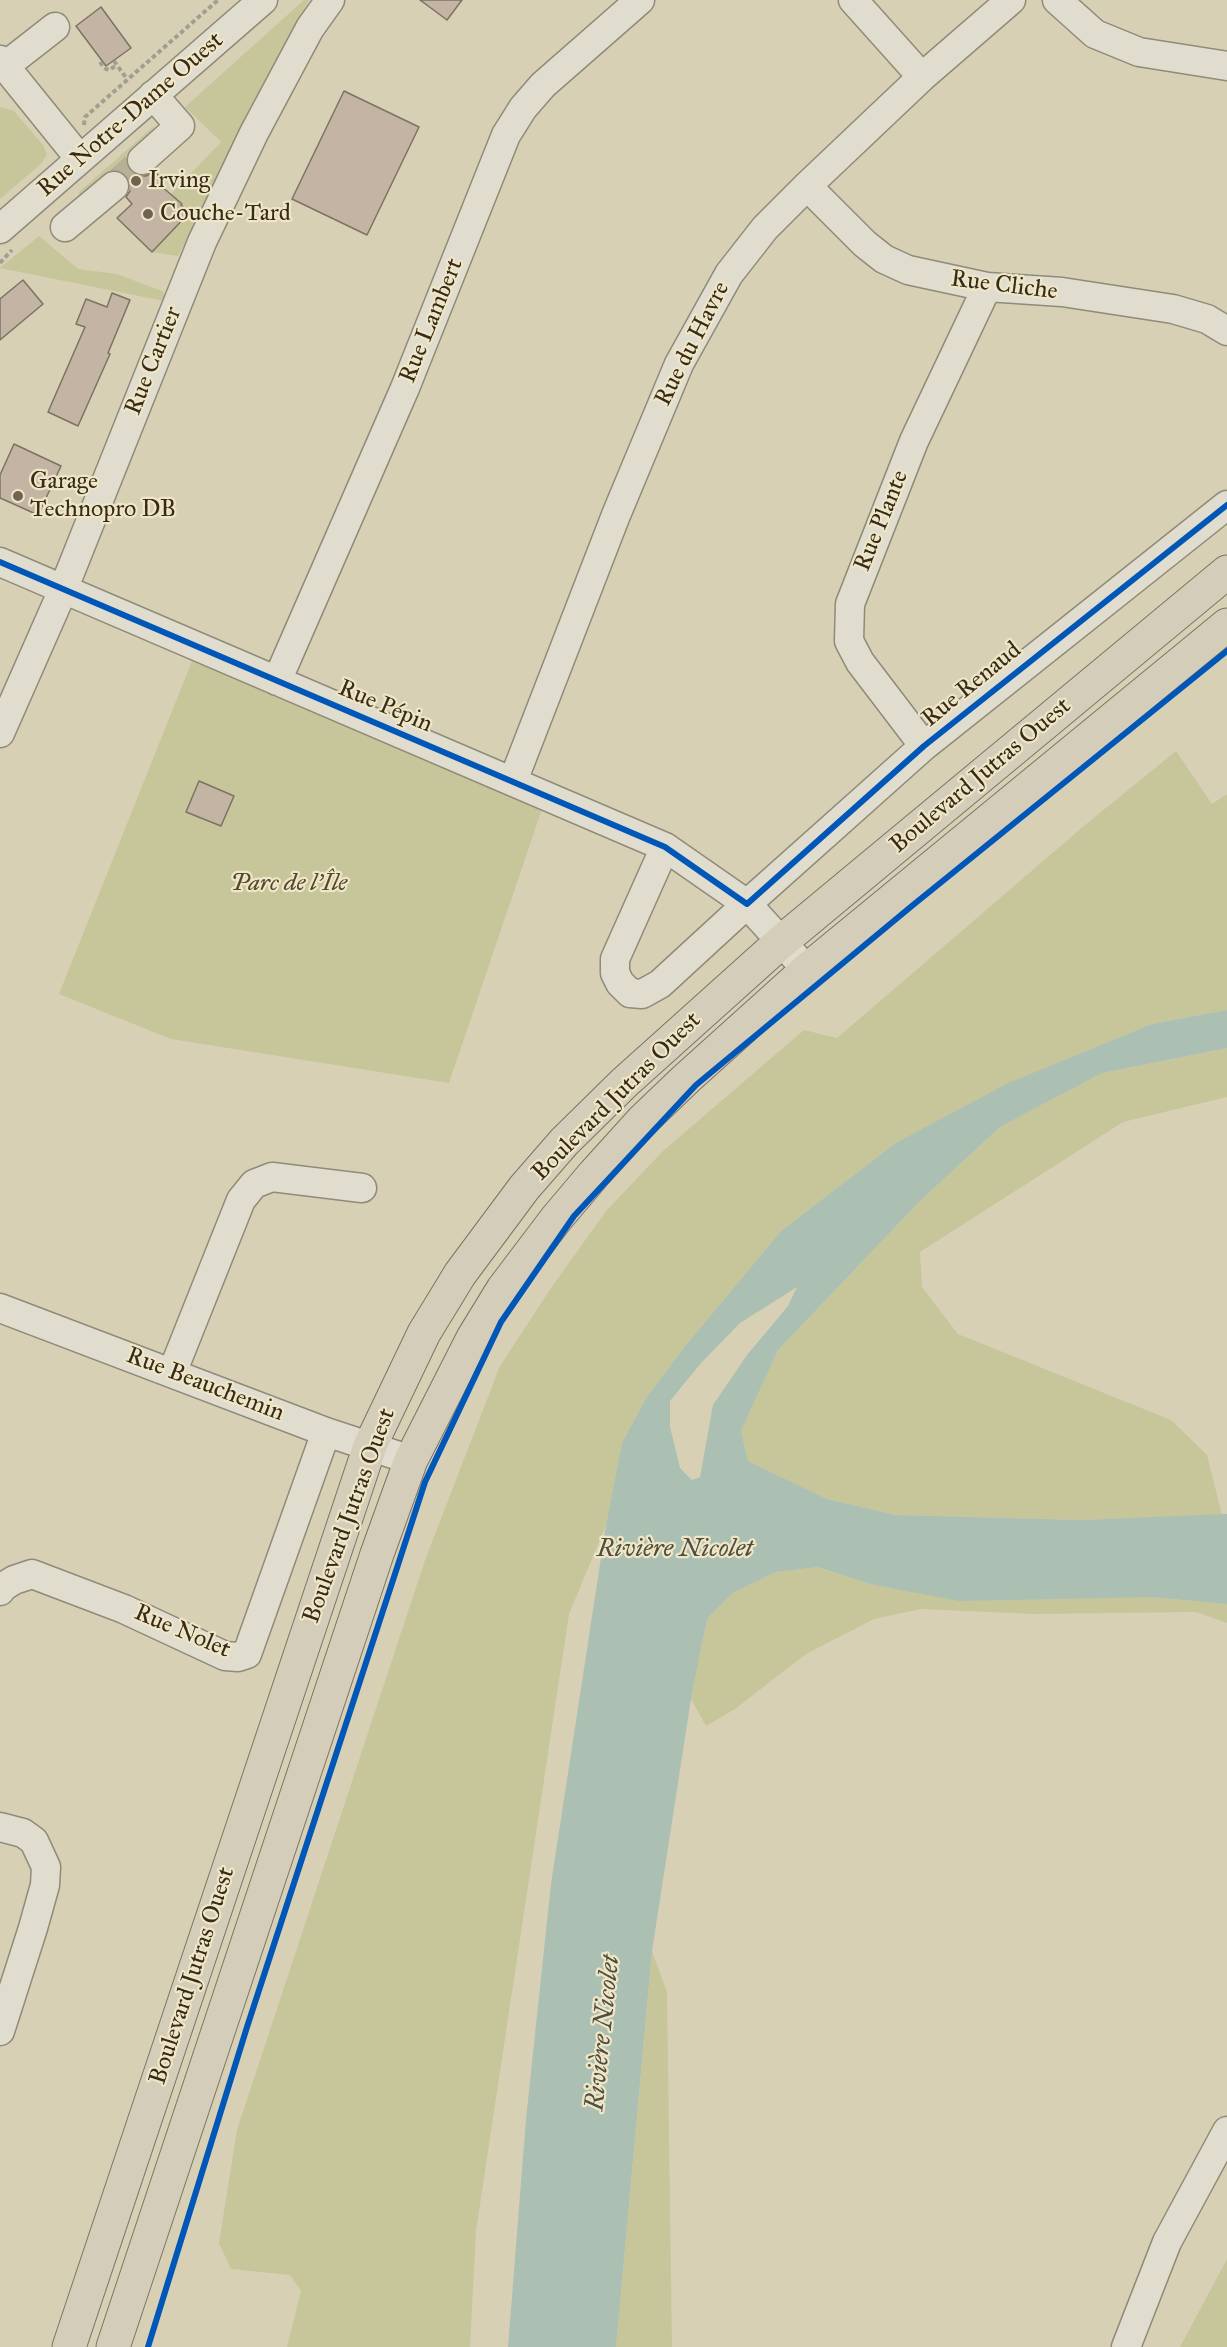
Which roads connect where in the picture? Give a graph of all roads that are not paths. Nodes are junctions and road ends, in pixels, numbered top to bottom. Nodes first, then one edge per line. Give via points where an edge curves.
1 (330, 0) edge
2 (640, 0) edge
3 (853, 0) edge
4 (1011, 0) edge
5 (1057, 0) edge
6 (260, 1) edge
7 (55, 27) dead end
8 (1227, 66) edge
9 (4, 70) edge
10 (922, 77) junction
11 (153, 95) junction
12 (80, 159) junction
13 (142, 160) tunnel mouth
14 (114, 186) tunnel mouth
15 (807, 186) junction
16 (65, 227) dead end
17 (0, 229) edge
18 (987, 287) junction
19 (1227, 331) edge
20 (1227, 505) edge
21 (0, 562) edge
22 (1227, 572) edge
23 (63, 590) junction
24 (1227, 624) edge
25 (277, 681) junction
26 (0, 733) edge
27 (924, 746) junction
28 (513, 782) junction
29 (665, 847) junction
30 (747, 904) junction
31 (781, 942) junction
32 (807, 970) junction
33 (362, 1188) dead end
34 (0, 1308) edge
35 (171, 1373) junction
36 (326, 1432) junction
37 (370, 1446) junction
38 (411, 1460) junction
39 (0, 1591) edge
40 (0, 1827) edge
41 (0, 2031) edge
42 (1227, 2131) edge
43 (69, 2347) edge
44 (113, 2347) edge
45 (1126, 2347) edge

1 - 23 street, Rue Cartier via 310,28 254,133 202,242
2 - 25 street, Rue Lambert via 543,85 506,135 405,388
3 - 10 street
4 - 10 street, Rue du Havre
5 - 8 street via 1095,34 1140,52
6 - 11 street, Rue Notre-Dame Ouest
7 - 9 street
9 - 12 street
10 - 15 street, Rue du Havre
11 - 12 street, Rue Notre-Dame Ouest
11 - 13 street via 180,126
12 - 17 street, Rue Notre-Dame Ouest
14 - 16 street
15 - 18 street, Rue Cliche via 884,259 919,273
15 - 28 street, Rue du Havre via 765,228 729,274 679,364
18 - 19 street, Rue Cliche via 1062,292 1173,309 1207,319
18 - 27 street, Rue Plante via 914,441 850,604 849,640 860,662
20 - 27 street, Rue Renaud
21 - 23 street, Rue Pépin
22 - 31 main road, Boulevard Jutras Ouest
23 - 25 street, Rue Pépin
23 - 26 street, Rue Cartier
24 - 32 main road, Boulevard Jutras Ouest
25 - 28 street, Rue Pépin
27 - 30 street, Rue Renaud
28 - 29 street, Rue Pépin
29 - 30 street, Rue Pépin
29 - 30 street, Rue Renaud via 615,959 615,974 630,993 642,994 660,984
30 - 31 street, Rue Pépin
31 - 32 street, Rue Pépin
31 - 37 main road, Boulevard Jutras Ouest via 624,1083 524,1188 460,1274 424,1333
32 - 38 main road, Boulevard Jutras Ouest via 649,1114 556,1219 503,1289 473,1338
33 - 35 street via 273,1177 254,1184 241,1200
34 - 35 street, Rue Beauchemin
35 - 36 street, Rue Beauchemin
36 - 37 street, Rue Beauchemin
36 - 39 street, Rue Nolet via 247,1654 225,1656 124,1609 32,1574 14,1580
37 - 38 street, Rue Beauchemin
37 - 43 main road, Boulevard Jutras Ouest
38 - 44 main road, Boulevard Jutras Ouest
40 - 41 street via 34,1840 46,1867 33,1928
42 - 45 street via 1167,2242

